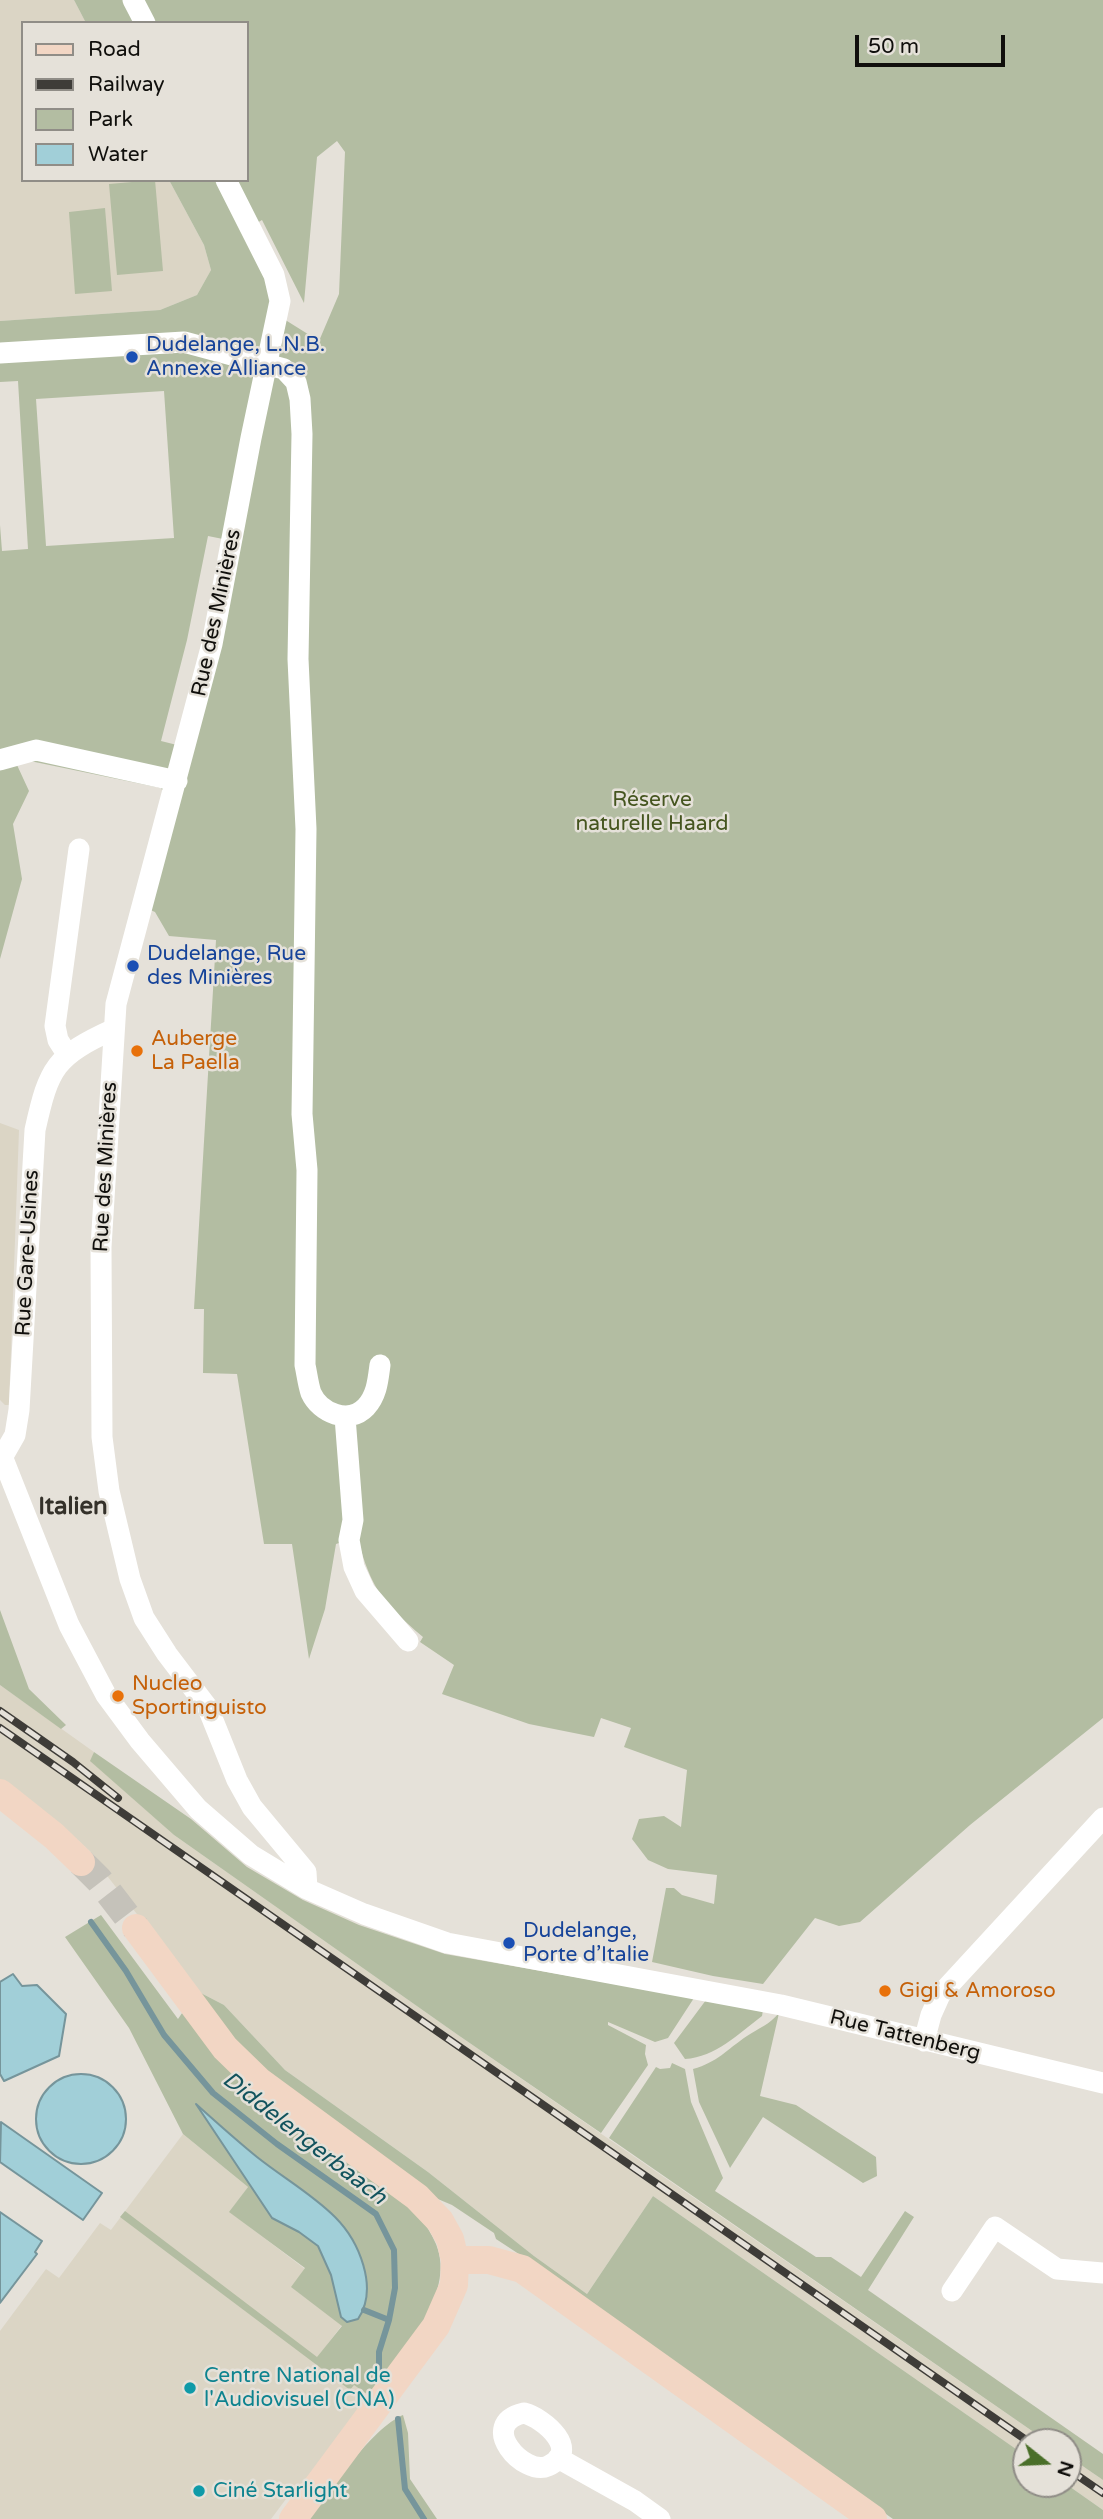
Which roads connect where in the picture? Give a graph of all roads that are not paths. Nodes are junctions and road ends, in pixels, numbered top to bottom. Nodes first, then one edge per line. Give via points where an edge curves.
1 (133, 0) edge
2 (144, 21) edge
3 (227, 182) edge
4 (0, 353) edge
5 (267, 365) junction
6 (0, 760) edge
7 (177, 781) junction
8 (79, 849) dead end
9 (114, 1029) junction
10 (66, 1054) junction
11 (380, 1366) dead end
12 (345, 1417) junction
13 (2, 1453) edge
14 (408, 1641) dead end
15 (0, 1793) edge
16 (1103, 1818) edge
17 (80, 1862) tunnel mouth
18 (307, 1889) junction
19 (136, 1928) tunnel mouth
20 (706, 1991) joint
21 (924, 2041) junction
22 (1103, 2083) edge
23 (455, 2260) junction
24 (1103, 2273) edge
25 (953, 2291) dead end
26 (558, 2458) dead end
27 (293, 2519) edge
28 (660, 2519) edge
29 (873, 2519) edge

1 - 2 street
3 - 5 street, Rue des Minières via 278,288 278,316
4 - 5 street via 184,342
5 - 7 street, Rue des Minières via 212,644
5 - 12 street via 284,369 296,382 302,434 298,659 306,830 305,1365 312,1394 325,1411
6 - 7 street via 36,750
7 - 9 street, Rue des Minières via 121,980
8 - 10 street via 55,1026
9 - 10 street
9 - 18 street, Rue des Minières via 101,1247 102,1437 109,1491 144,1618 208,1708 237,1780 252,1807 306,1872
10 - 13 street, Rue Gare-Usines via 50,1077 35,1130 19,1410 15,1435
11 - 12 street via 377,1390 365,1409
12 - 14 street via 354,1567 365,1591
13 - 18 street, Rue Gare-Usines via 69,1625 106,1695 198,1810 251,1855
15 - 17 main road
16 - 21 street via 940,1995
18 - 20 street, Rue Gare-Usines via 447,1943
19 - 23 main road via 225,2048 259,2081 417,2197 440,2221
20 - 21 street, Rue Tattenberg
21 - 22 street, Rue Tattenberg
23 - 27 main road via 454,2285 436,2326
23 - 29 main road via 489,2260 522,2269
24 - 25 street via 1057,2269 995,2227
26 - 28 street

